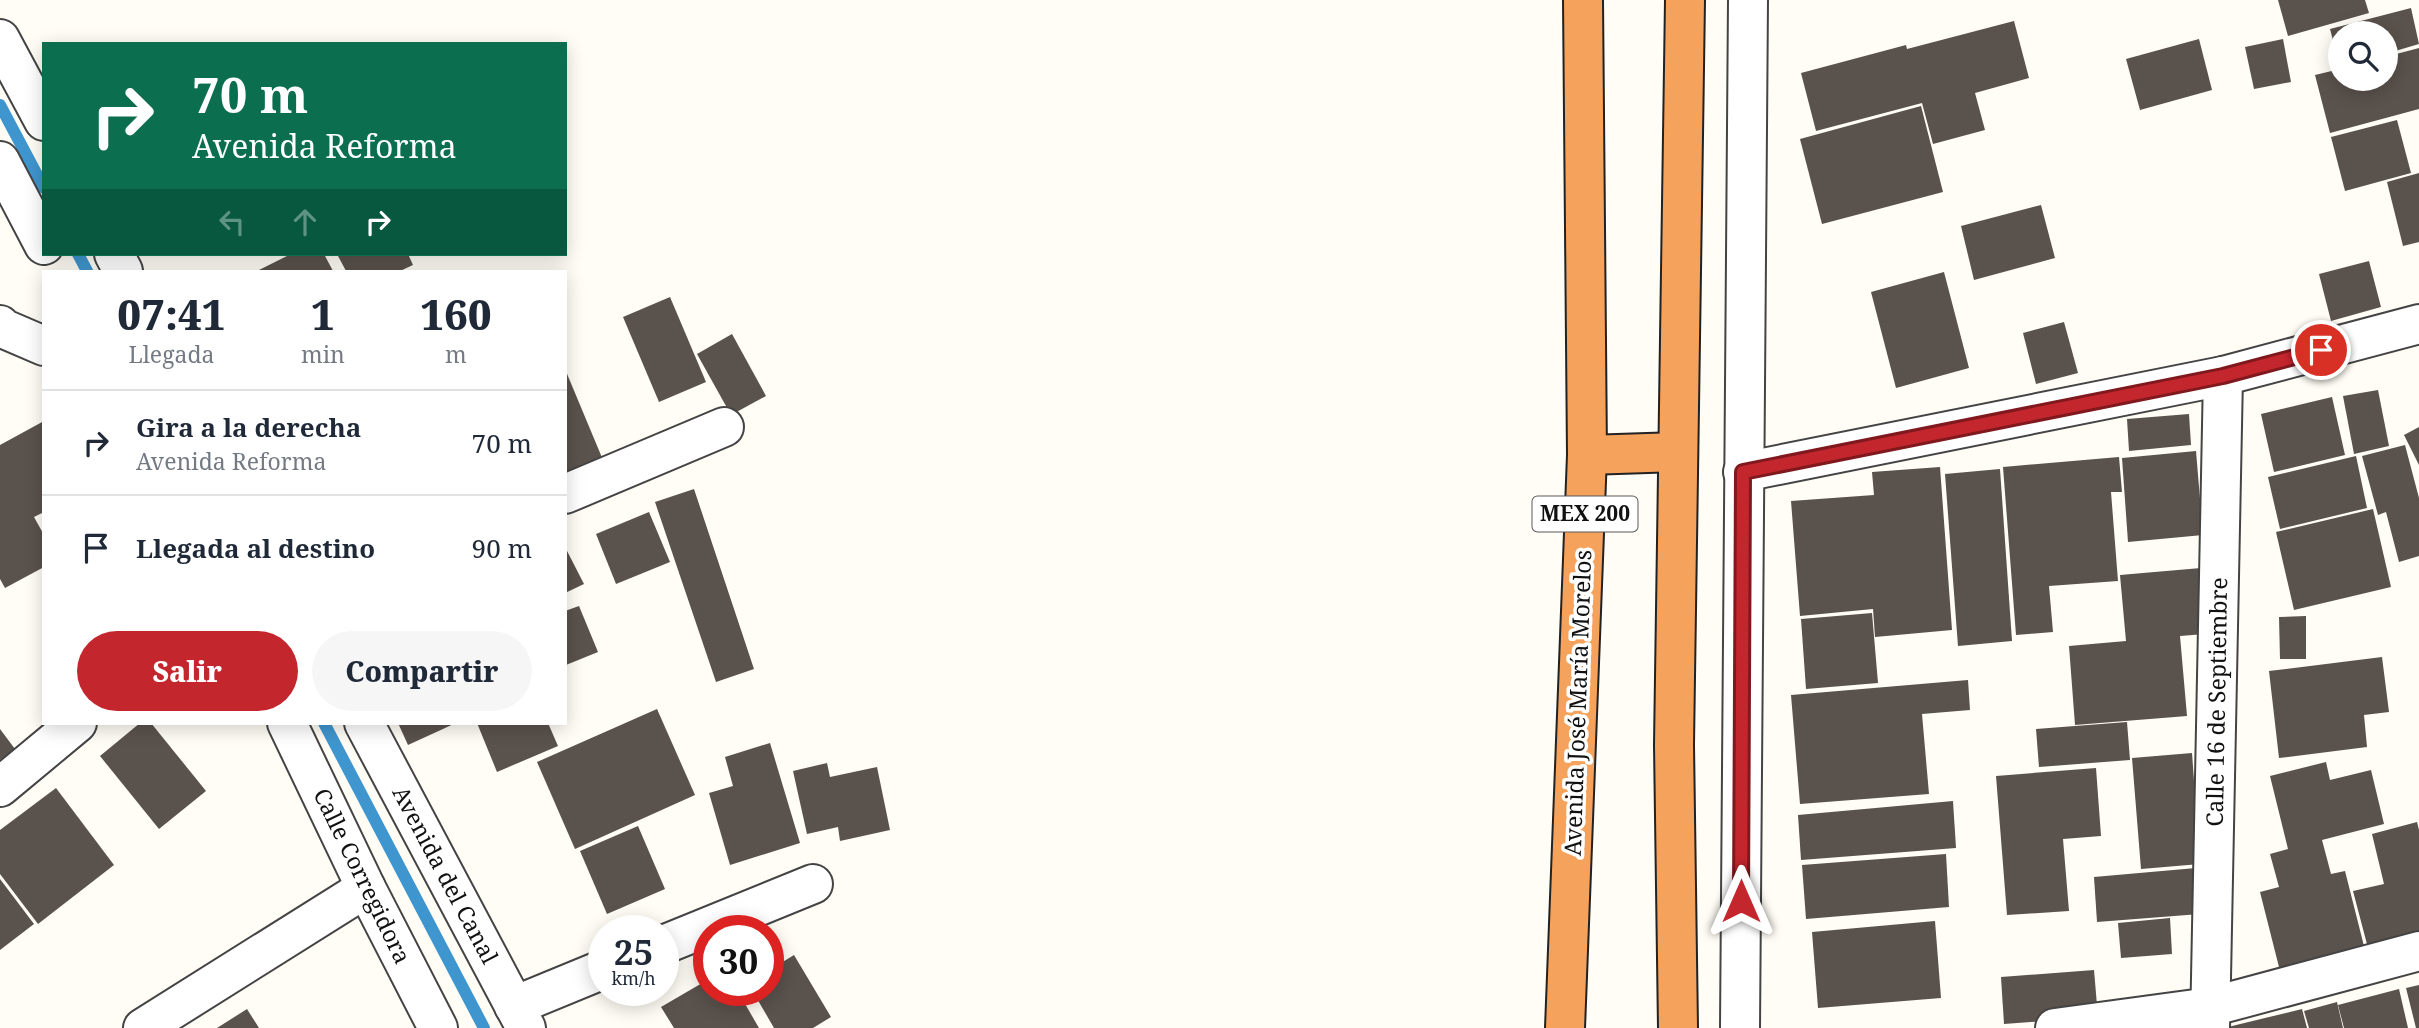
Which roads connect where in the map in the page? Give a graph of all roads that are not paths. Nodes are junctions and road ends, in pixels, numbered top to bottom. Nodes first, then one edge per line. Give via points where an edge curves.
1 (1583, 0) edge
2 (1685, 0) edge
3 (1748, 0) edge
4 (0, 39) edge
5 (42, 117) edge
6 (0, 161) edge
7 (42, 241) edge
8 (2419, 324) edge
9 (0, 325) edge
10 (42, 345) edge
11 (2223, 376) junction
12 (724, 427) dead end
13 (1678, 452) junction
14 (1587, 455) junction
15 (1743, 472) junction
16 (567, 493) edge
17 (75, 725) edge
18 (288, 725) edge
19 (365, 725) edge
20 (0, 787) edge
21 (813, 884) dead end
22 (366, 888) junction
23 (679, 938) edge
24 (2419, 951) edge
25 (588, 979) edge
26 (520, 1017) edge
27 (2210, 1018) edge
28 (143, 1028) edge
29 (438, 1028) edge
30 (1565, 1028) edge
31 (1678, 1028) edge
32 (1740, 1028) edge
33 (2054, 1028) edge

1 - 14 highway, Avenida José María Morelos / MEX 200
2 - 13 highway
3 - 15 street
4 - 5 street
6 - 7 street
8 - 11 street
9 - 10 street
11 - 15 street
11 - 27 street, Calle 16 de Septiembre
12 - 16 street
13 - 14 highway
13 - 31 highway via 1674,745
14 - 30 highway, Avenida José María Morelos / MEX 200
15 - 32 street
17 - 20 street
18 - 22 street, Calle Corregidora
19 - 26 street, Avenida del Canal
21 - 23 street
22 - 28 street
22 - 29 street, Calle Corregidora
24 - 27 street
25 - 26 street
27 - 33 street

